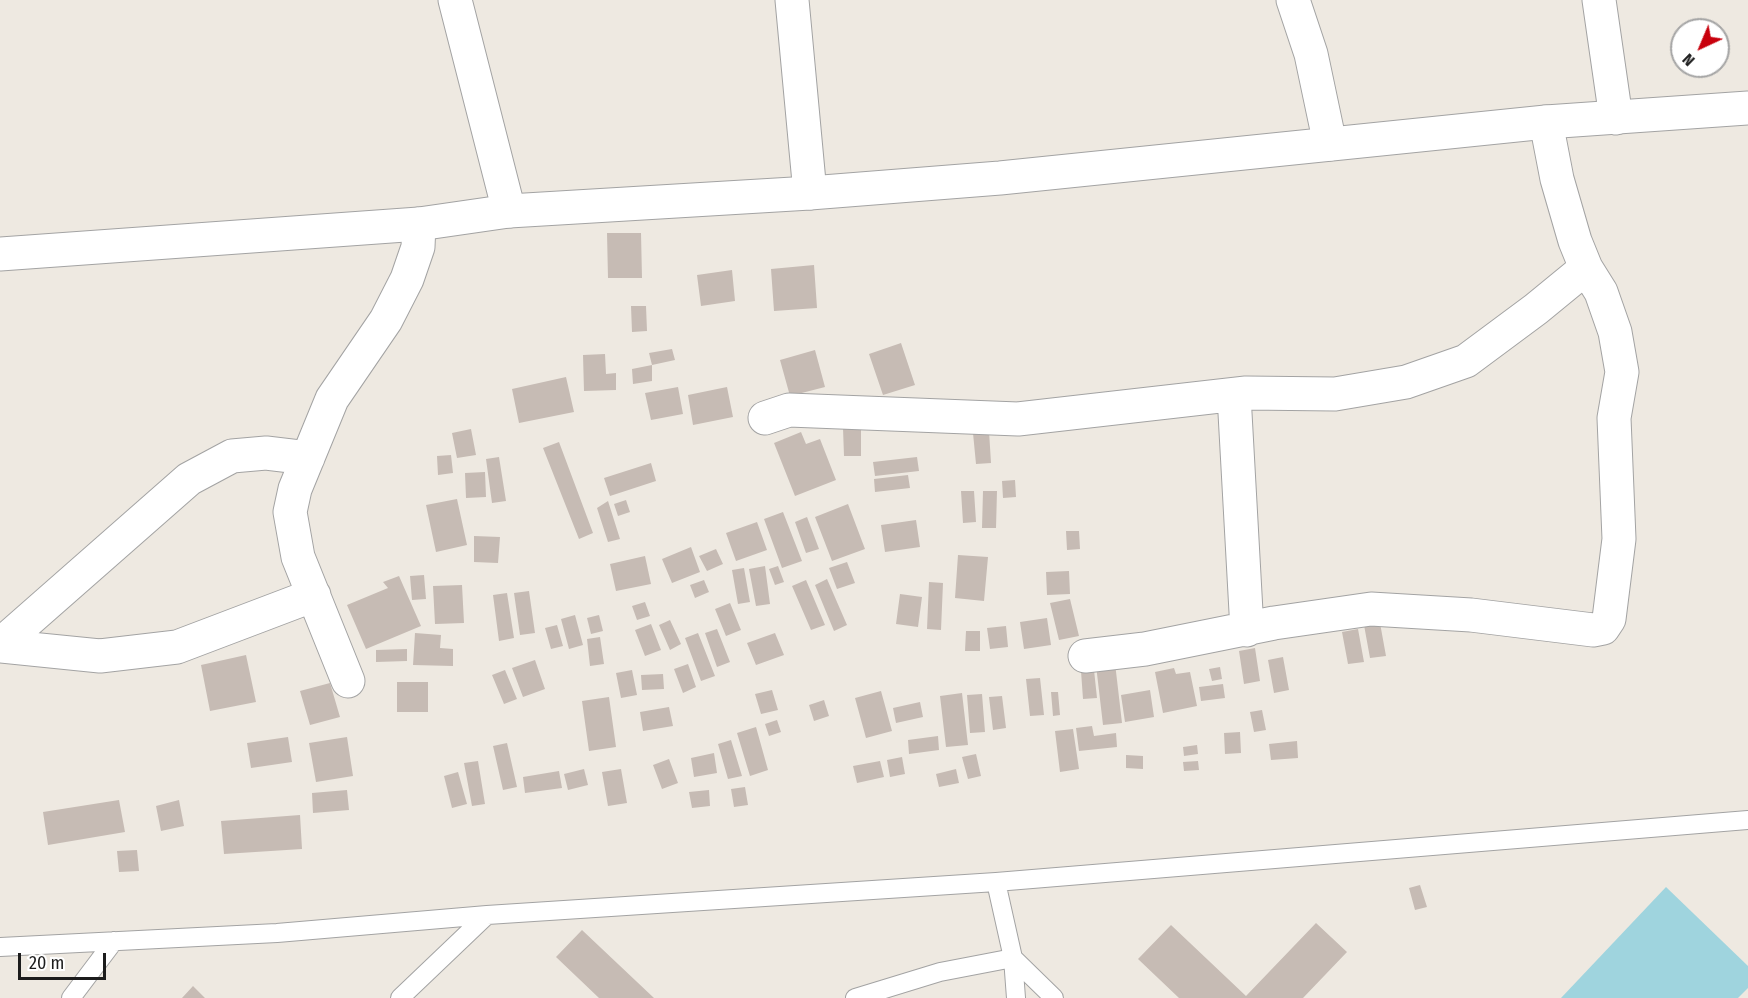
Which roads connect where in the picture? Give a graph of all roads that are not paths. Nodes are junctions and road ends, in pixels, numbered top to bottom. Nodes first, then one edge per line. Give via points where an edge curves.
1 (455, 0) edge
2 (1293, 0) edge
3 (1599, 0) edge
4 (793, 1) edge
5 (1748, 108) edge
6 (1616, 118) junction
7 (1546, 122) junction
8 (1330, 144) junction
9 (810, 193) junction
10 (509, 211) junction
11 (419, 224) junction
12 (0, 254) edge
13 (1586, 268) junction
14 (1234, 395) junction
15 (765, 418) dead end
16 (308, 458) junction
17 (314, 595) junction
18 (1246, 630) junction
19 (0, 645) edge
20 (1085, 656) dead end
21 (348, 681) dead end
22 (1748, 820) edge
23 (996, 882) junction
24 (488, 915) junction
25 (114, 941) junction
26 (0, 947) edge
27 (1013, 958) junction
28 (70, 998) edge
29 (400, 998) edge
30 (855, 998) edge
31 (1016, 998) edge
32 (1054, 998) edge

1 - 10 street
2 - 8 street via 1311,54
3 - 6 street
4 - 9 street
5 - 6 street
6 - 7 street
7 - 8 street
7 - 13 street via 1557,179
8 - 9 street
9 - 10 street
10 - 11 street
11 - 12 street
11 - 16 street via 418,247 407,279 386,320 332,399
13 - 14 street via 1466,361 1406,382 1335,394
13 - 18 street via 1601,292 1615,332 1622,372 1614,418 1619,539 1609,619 1603,628 1371,609
14 - 15 street via 1018,418 789,410
14 - 18 street
16 - 17 street via 290,512 298,557
16 - 19 street via 266,453 232,456 189,479
17 - 19 street via 177,647 100,656
17 - 21 street
18 - 20 street
22 - 23 lane
23 - 24 lane
23 - 27 lane
24 - 25 lane via 277,933
24 - 29 lane
25 - 26 lane
25 - 28 lane
27 - 30 lane via 940,972
27 - 31 lane
27 - 32 lane

